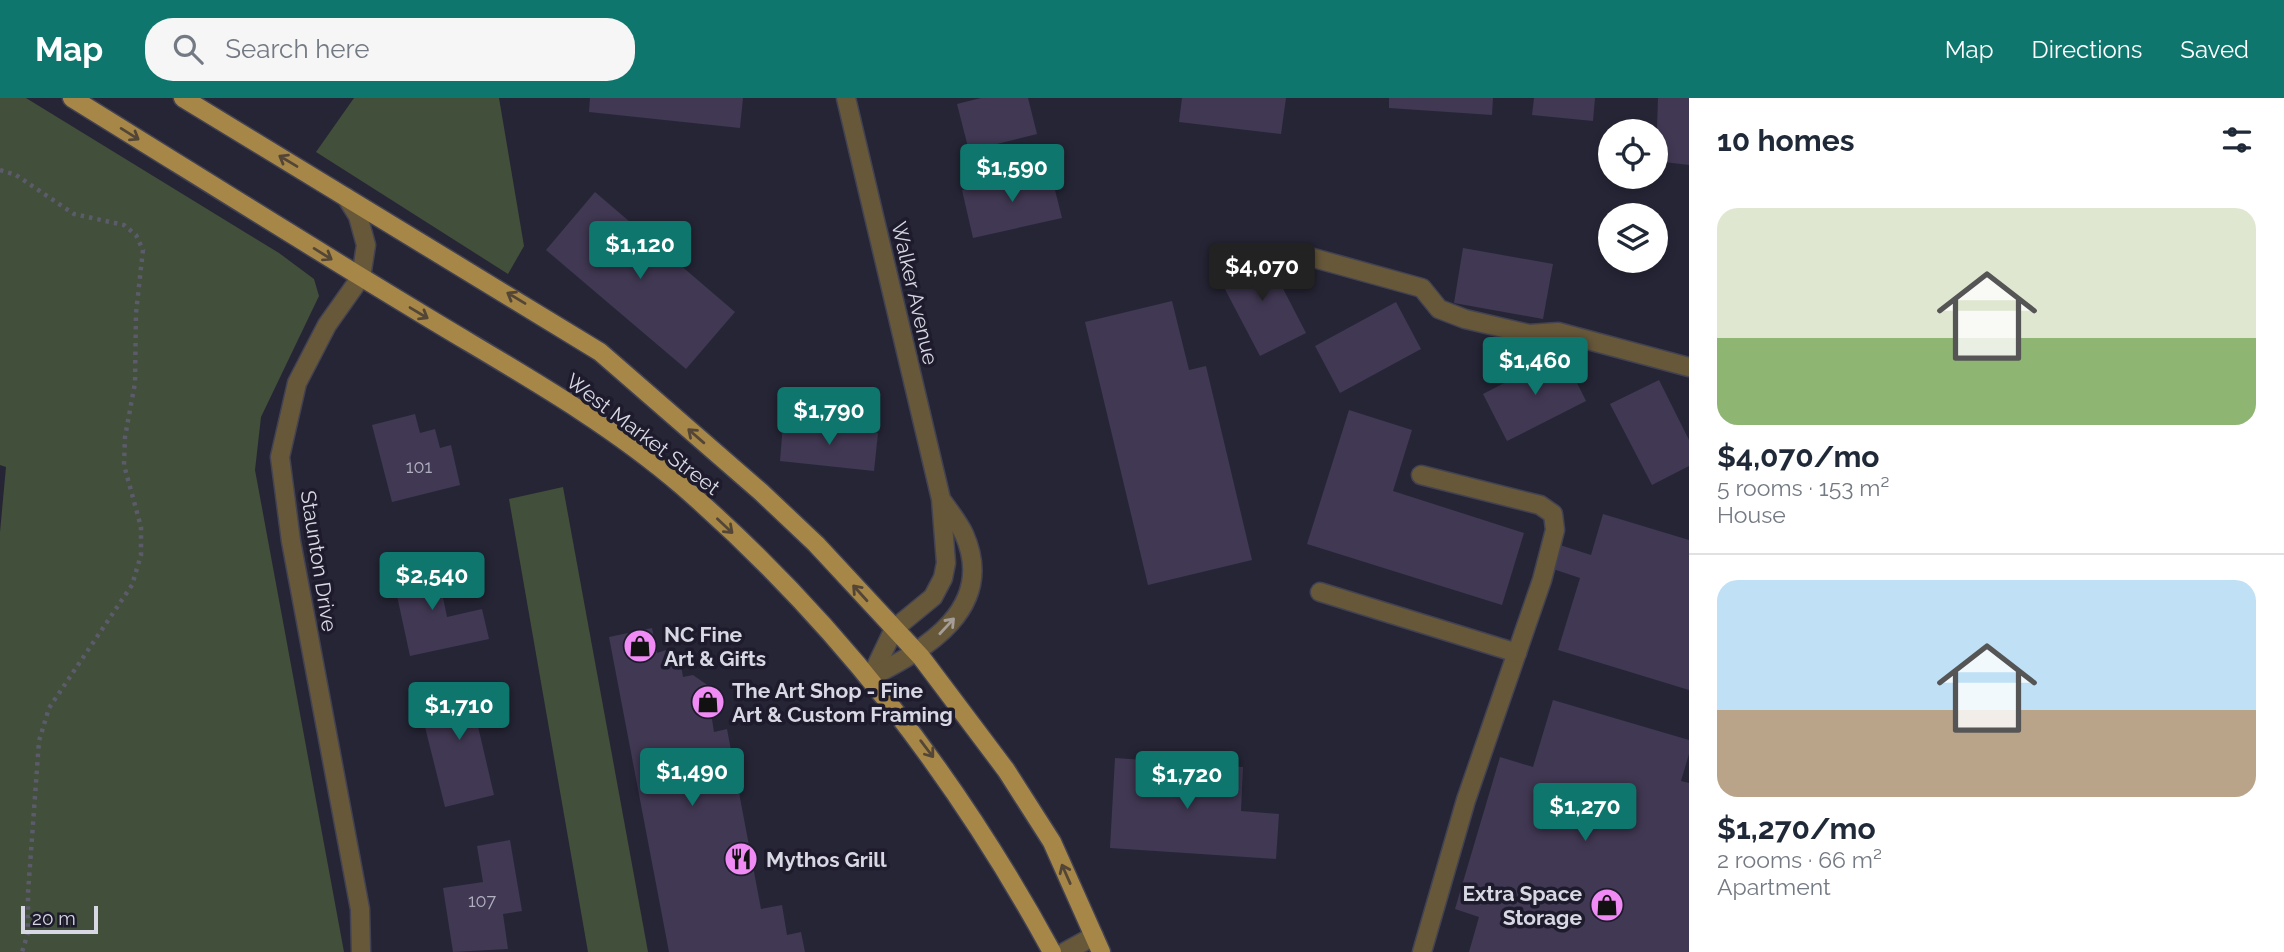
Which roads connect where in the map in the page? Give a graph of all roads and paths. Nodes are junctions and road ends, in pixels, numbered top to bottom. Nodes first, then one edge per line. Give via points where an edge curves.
1 (72, 98) edge
2 (183, 98) edge
3 (846, 98) edge
4 (0, 170) edge
5 (346, 197) junction
6 (1310, 257) dead end
7 (361, 277) junction
8 (1689, 367) edge
9 (1422, 475) dead end
10 (941, 499) junction
11 (1320, 592) dead end
12 (894, 629) junction
13 (918, 653) junction
14 (1517, 653) junction
15 (871, 677) junction
16 (1097, 944) edge
17 (22, 952) edge
18 (361, 952) edge
19 (1052, 952) edge
20 (1065, 952) edge
21 (1422, 952) edge

1 -> 7 main road, West Market Street
5 -> 2 main road, West Market Street
3 - 10 street, Walker Avenue
4 - 17 path via 16,175 74,214 124,225 136,235 143,250 135,383 124,465 141,527 141,555 132,585 48,708 39,741 28,933
5 - 7 street, Staunton Drive via 358,216 366,245
12 -> 5 main road, West Market Street via 770,500 600,352
6 - 8 street via 1422,288 1439,309 1465,319 1529,334 1558,332
7 -> 15 main road, West Market Street via 583,412 681,485
7 - 18 street, Staunton Drive via 327,325 297,383 280,457 291,541 360,909
9 - 14 street via 1540,505 1553,514 1555,530
10 - 12 street, Walker Avenue via 943,578 933,597
13 -> 10 street, Walker Avenue via 950,624 971,585 964,534
11 - 14 street
12 - 13 main road, West Market Street
12 - 15 street, Walker Avenue
13 - 15 street, Walker Avenue
16 -> 13 main road, West Market Street via 1052,842 1006,770
14 - 21 street via 1466,800
15 -> 19 main road, West Market Street via 935,760 1019,891
16 - 20 street

